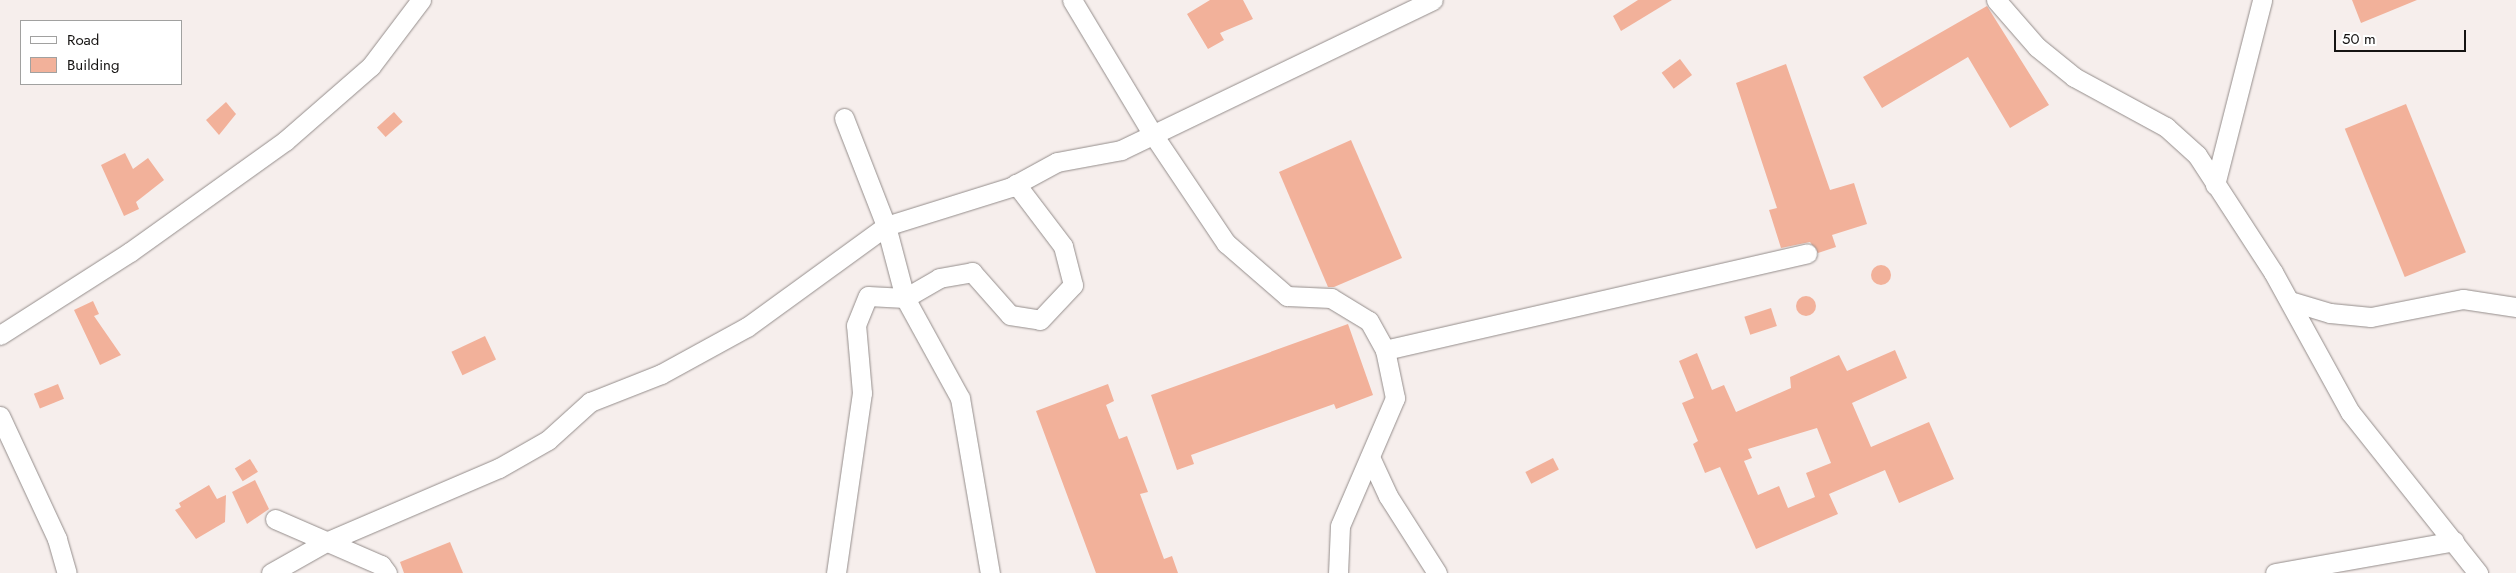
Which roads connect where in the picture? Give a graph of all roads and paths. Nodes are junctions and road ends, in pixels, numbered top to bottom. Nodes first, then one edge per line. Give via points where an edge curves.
1 (421, 0) edge
2 (1072, 0) edge
3 (1433, 0) edge
4 (1996, 0) edge
5 (2262, 0) edge
6 (844, 118) dead end
7 (1152, 133) junction
8 (1016, 184) junction
9 (2215, 185) junction
10 (886, 226) junction
11 (1807, 253) dead end
12 (905, 298) junction
13 (2290, 302) junction
14 (2516, 307) edge
15 (0, 335) edge
16 (1385, 350) junction
17 (0, 416) edge
18 (1370, 456) junction
19 (276, 518) dead end
20 (2454, 541) junction
21 (326, 542) junction
22 (67, 573) edge
23 (271, 573) edge
24 (386, 573) edge
25 (836, 573) edge
26 (990, 573) edge
27 (1338, 573) edge
28 (1436, 573) edge
29 (2275, 573) edge
30 (2478, 573) edge

1 - 15 street via 371,66 285,141 130,252
2 - 7 street
3 - 7 street
4 - 9 street via 2037,46 2074,77 2183,139
5 - 9 street
6 - 10 street
7 - 8 street via 1122,150 1057,162
7 - 16 street via 1226,243 1287,296 1331,298 1369,321
8 - 10 street
8 - 12 street via 1063,246 1073,285 1040,320 1010,315 972,272 939,278
9 - 13 street
10 - 12 street
10 - 21 street via 747,327 661,374 590,402 548,440 500,468
11 - 16 street
12 - 25 street via 868,296 856,325 862,393
12 - 26 street via 960,398
13 - 14 street via 2330,313 2371,317 2463,300
13 - 20 street via 2350,412 2382,459
16 - 18 street via 1395,398
17 - 22 street via 57,539
18 - 27 street via 1340,526
18 - 28 street via 1388,496
19 - 21 street
20 - 29 street
20 - 30 street
21 - 23 street
21 - 24 street via 381,565

